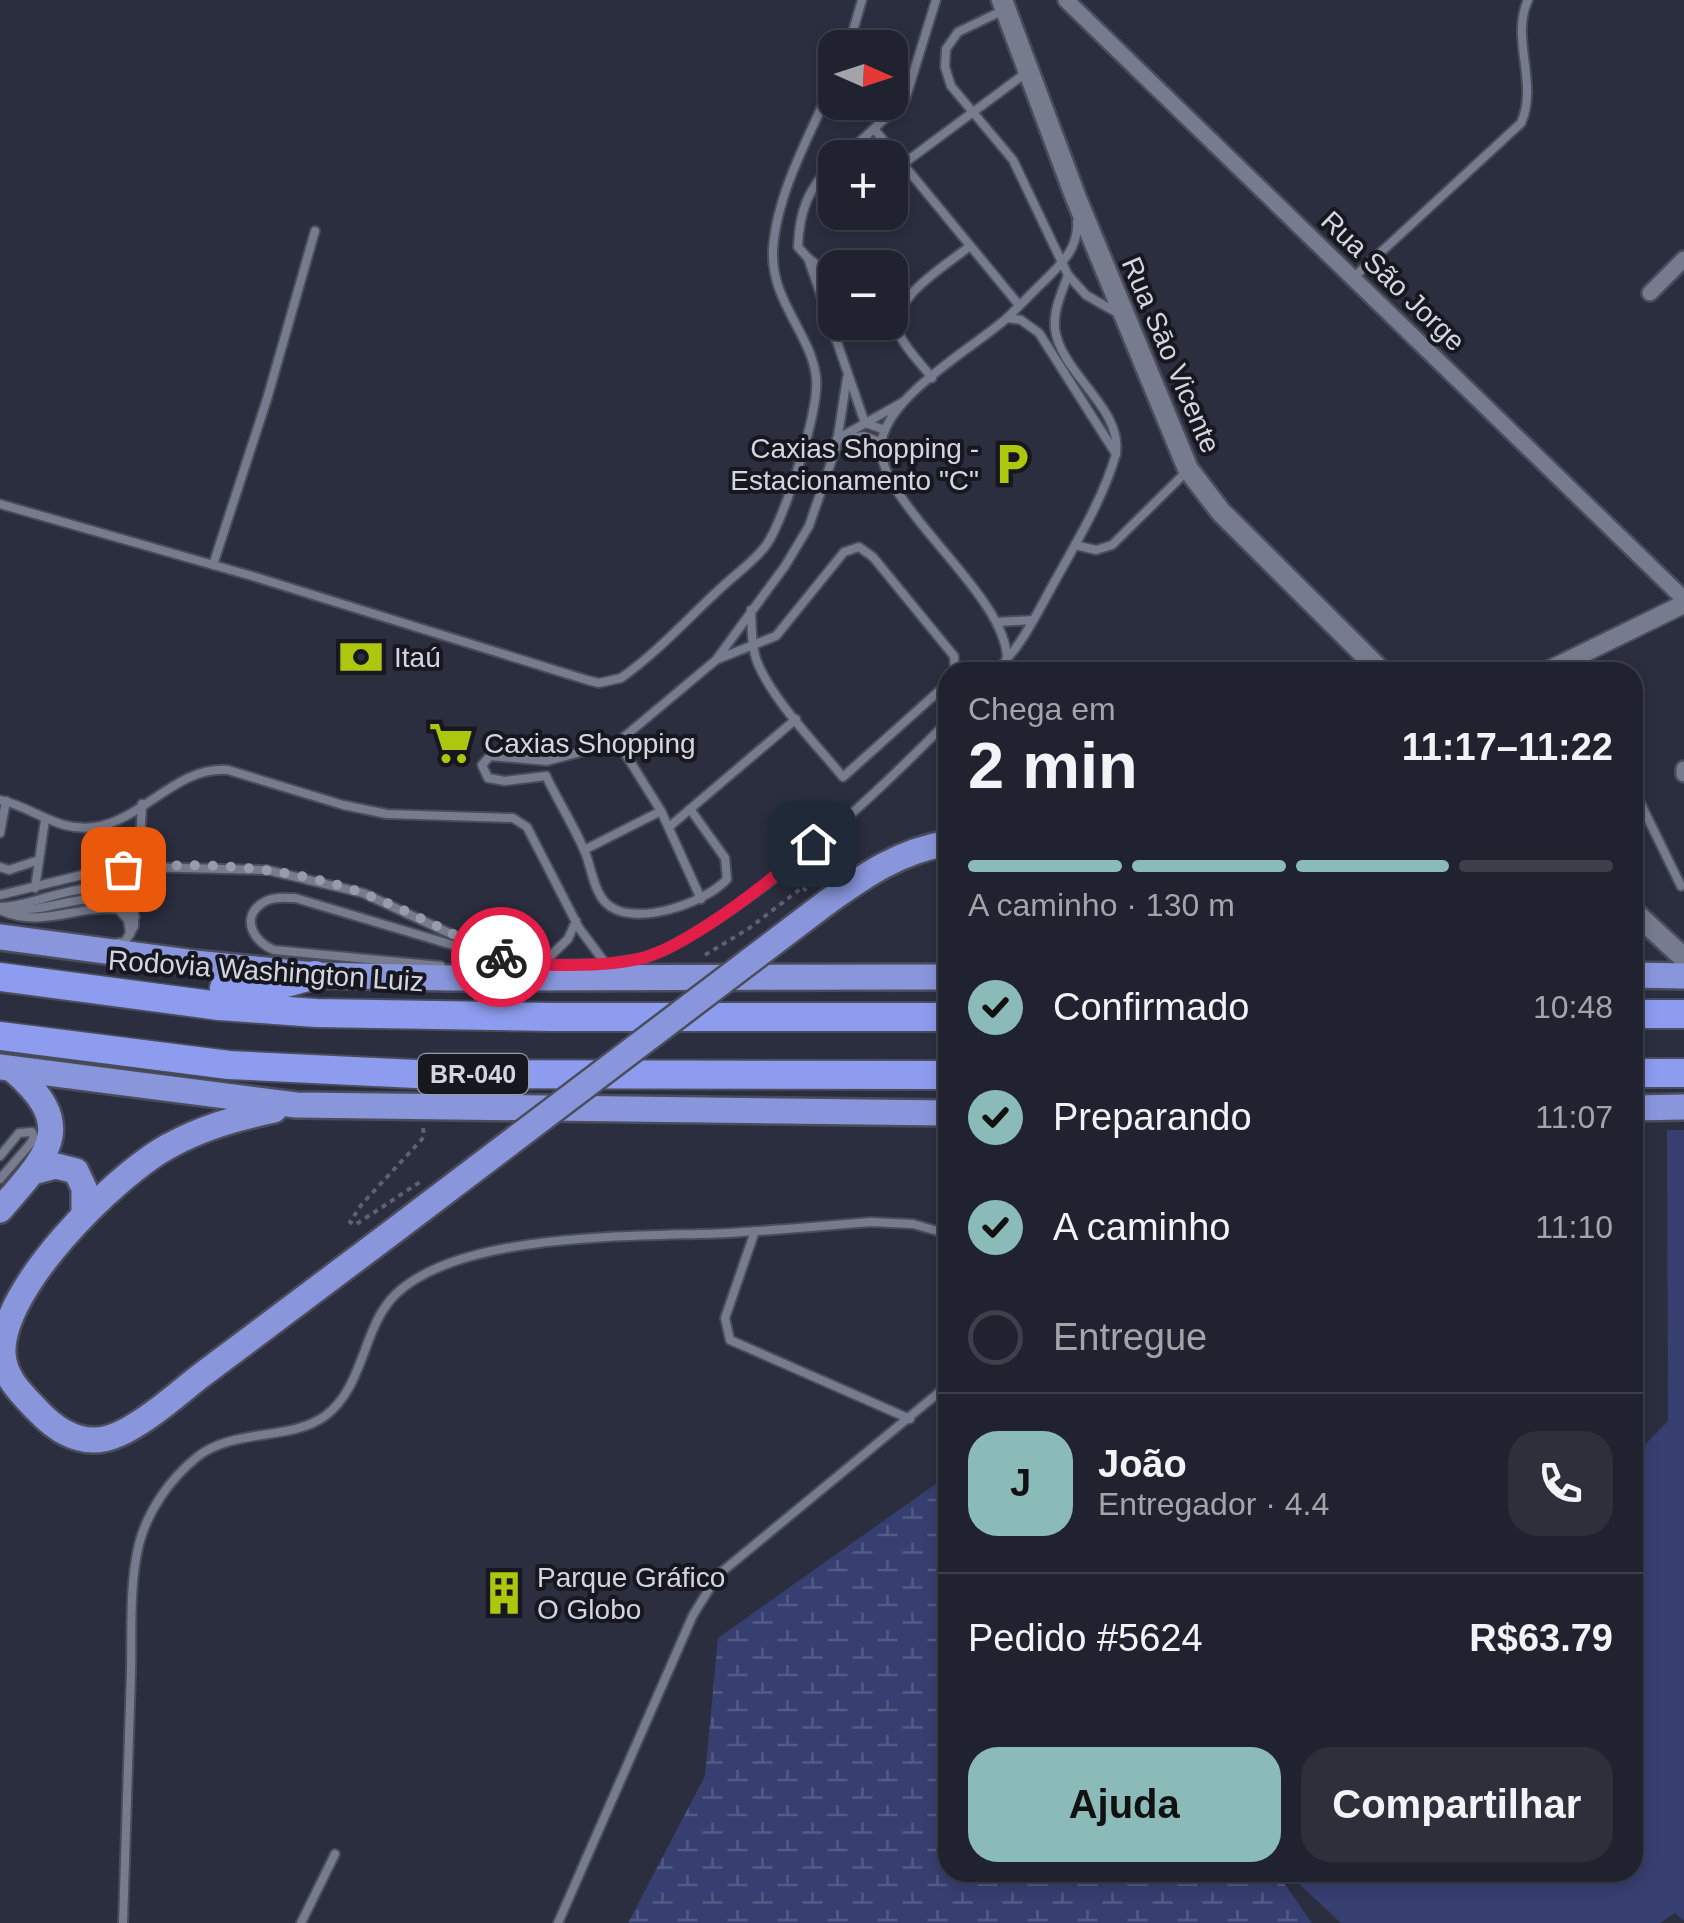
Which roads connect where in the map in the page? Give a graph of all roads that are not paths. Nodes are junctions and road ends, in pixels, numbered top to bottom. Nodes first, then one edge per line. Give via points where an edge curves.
1 (862, 0) edge
2 (936, 0) edge
3 (1066, 0) edge
4 (1528, 0) edge
5 (1004, 5) edge
6 (853, 30) edge
7 (1030, 70) junction
8 (973, 111) junction
9 (818, 117) edge
10 (875, 130) junction
11 (863, 140) edge
12 (884, 140) edge
13 (908, 161) edge
14 (908, 169) edge
15 (818, 181) edge
16 (1076, 198) junction
17 (315, 231) dead end
18 (970, 246) junction
19 (808, 258) junction
20 (1684, 259) edge
21 (1064, 260) junction
22 (818, 266) edge
23 (1068, 275) junction
24 (1354, 277) junction
25 (915, 291) junction
26 (908, 292) edge
27 (1650, 292) dead end
28 (1019, 305) junction
29 (1124, 317) junction
30 (1007, 318) junction
31 (1072, 363) junction
32 (1062, 368) junction
33 (847, 378) junction
34 (932, 378) junction
35 (904, 401) junction
36 (865, 423) junction
37 (885, 430) junction
38 (1117, 434) junction
39 (837, 439) junction
40 (880, 442) junction
41 (1107, 442) junction
42 (1116, 454) junction
43 (1188, 469) junction
44 (0, 504) edge
45 (1075, 545) junction
46 (213, 564) junction
47 (1684, 601) edge
48 (751, 610) junction
49 (1033, 620) junction
50 (998, 622) junction
51 (753, 648) junction
52 (1579, 654) junction
53 (716, 660) junction
54 (1007, 660) joint
55 (954, 662) edge
56 (1372, 662) edge
57 (1564, 662) edge
58 (1582, 662) edge
59 (938, 693) edge
60 (796, 720) junction
61 (938, 731) edge
62 (618, 742) junction
63 (547, 761) junction
64 (546, 776) junction
65 (0, 789) edge
66 (3, 801) edge
67 (142, 804) junction
68 (690, 809) junction
69 (1643, 809) edge
70 (661, 811) junction
71 (45, 820) junction
72 (668, 827) junction
73 (0, 832) edge
74 (938, 845) edge
75 (584, 850) junction
76 (39, 860) junction
77 (938, 860) edge
78 (0, 867) edge
79 (139, 867) junction
80 (1684, 868) edge
81 (1674, 872) junction
82 (1680, 886) dead end
83 (35, 888) junction
84 (0, 896) edge
85 (701, 899) junction
86 (824, 901) junction
87 (1, 908) edge
88 (1643, 920) edge
89 (576, 921) junction
90 (130, 934) junction
91 (0, 937) edge
92 (77, 947) junction
93 (482, 952) junction
94 (1684, 958) edge
95 (0, 964) edge
96 (606, 964) junction
97 (541, 965) junction
98 (315, 975) junction
99 (1643, 975) edge
100 (1684, 976) edge
101 (0, 977) edge
102 (570, 977) junction
103 (938, 977) edge
104 (1643, 1014) edge
105 (1684, 1014) edge
106 (938, 1017) edge
107 (0, 1036) edge
108 (6, 1068) edge
109 (1643, 1073) edge
110 (1684, 1073) edge
111 (938, 1074) edge
112 (296, 1105) junction
113 (1684, 1107) edge
114 (1643, 1108) edge
115 (938, 1113) edge
116 (0, 1156) edge
117 (33, 1172) junction
118 (0, 1179) edge
119 (0, 1210) edge
120 (84, 1212) junction
121 (755, 1231) junction
122 (938, 1231) edge
123 (396, 1240) junction
124 (36, 1272) junction
125 (0, 1294) edge
126 (0, 1392) edge
127 (938, 1394) edge
128 (910, 1419) junction
129 (335, 1854) dead end
130 (123, 1923) edge
131 (301, 1923) edge
132 (558, 1923) edge

1 - 6 lane
2 - 10 lane via 911,88
3 - 24 street, Rua São Jorge
4 - 24 lane via 1522,18 1528,107 1521,123
5 - 7 main road, Rua Sāo Vicente
5 - 8 lane via 958,32 946,49 950,86
7 - 8 lane
7 - 16 main road, Rua Sāo Vicente
8 - 13 lane
8 - 21 lane via 1013,160
9 - 46 lane via 794,172 773,252 785,307 816,374 797,472 766,546 630,671 611,682 586,680
10 - 11 lane
10 - 12 lane
14 - 18 lane
15 - 19 lane via 801,212 798,246
16 - 21 lane via 1078,234
16 - 29 main road, Rua Sāo Vicente
17 - 46 lane
18 - 25 lane
18 - 28 lane
19 - 22 lane
19 - 33 lane
20 - 27 street
21 - 23 lane
21 - 28 lane
23 - 29 lane via 1086,295
23 - 31 lane via 1055,327
24 - 47 street, Rua São Jorge
25 - 26 lane
25 - 34 lane via 902,304 898,328
28 - 30 lane
29 - 43 main road, Rua Sāo Vicente
30 - 32 lane via 1030,325
30 - 34 lane
31 - 32 lane
31 - 38 lane
32 - 41 lane
33 - 36 lane
33 - 39 lane
34 - 35 lane
35 - 36 lane
35 - 37 lane
36 - 37 lane
36 - 39 lane
37 - 40 lane
38 - 41 lane
38 - 42 lane
39 - 40 lane
39 - 48 lane via 804,535
40 - 50 lane via 907,504
41 - 42 lane
42 - 45 lane
43 - 45 lane via 1112,544 1096,550
43 - 56 main road, Rua Sāo Vicente via 1221,512
44 - 46 lane
45 - 49 lane
47 - 52 street
48 - 51 lane
48 - 53 lane
49 - 50 lane
49 - 54 lane
50 - 54 lane
51 - 53 lane
51 - 55 lane via 776,636 844,552 859,547 874,557
51 - 60 lane
52 - 57 street
52 - 58 lane
53 - 62 lane
59 - 60 lane via 843,777
60 - 68 lane
61 - 96 lane via 784,870 665,950
62 - 63 lane
62 - 70 lane
63 - 64 lane
63 - 64 lane via 490,756 482,765 497,781
64 - 75 lane
65 - 66 lane
66 - 71 lane
66 - 73 lane
67 - 71 lane via 94,827
67 - 79 lane
67 - 89 lane via 213,769 387,814 513,818 527,827
68 - 72 lane
68 - 85 lane via 728,868 727,879
69 - 81 lane
70 - 72 lane
70 - 75 lane
71 - 76 lane
72 - 85 lane
74 - 86 highway via 906,853
75 - 85 lane via 600,894 614,907 664,912
76 - 78 lane
76 - 83 lane
77 - 86 highway
79 - 83 lane
79 - 93 lane via 300,875 388,903
80 - 81 lane
81 - 82 lane
83 - 84 lane
86 - 123 highway
87 - 90 lane via 41,918 118,909
87 - 90 lane via 106,888 128,896 134,906
88 - 94 main road
89 - 96 lane
89 - 97 lane
90 - 92 lane via 126,942
91 - 92 highway
92 - 98 highway
93 - 97 lane
93 - 102 lane via 295,898 265,901 252,924 261,946 274,950
95 - 98 highway via 256,991
96 - 97 lane
98 - 102 highway
99 - 100 highway
101 - 106 highway, Rodovia Washington Luiz / BR-040 via 316,1013
102 - 103 highway
104 - 105 highway
107 - 111 highway, BR-040 via 229,1065 397,1073
108 - 112 highway
108 - 117 highway via 36,1092 49,1113 49,1142
109 - 110 highway
112 - 115 highway
112 - 120 highway via 241,1117 168,1146
113 - 114 highway
116 - 118 lane via 19,1133 32,1132 30,1144
117 - 119 highway
117 - 120 highway via 56,1166 76,1171
120 - 124 highway
121 - 122 lane via 872,1222
121 - 128 lane via 724,1318 730,1340
121 - 130 lane via 506,1248 422,1274 378,1316 344,1396 326,1415 231,1441 201,1454 176,1476 139,1544
123 - 124 highway via 104,1439 58,1429 5,1368 6,1328
123 - 126 highway via 126,1449 92,1456 65,1451
124 - 125 highway
127 - 128 lane
128 - 132 lane via 718,1575 693,1615
129 - 131 lane

